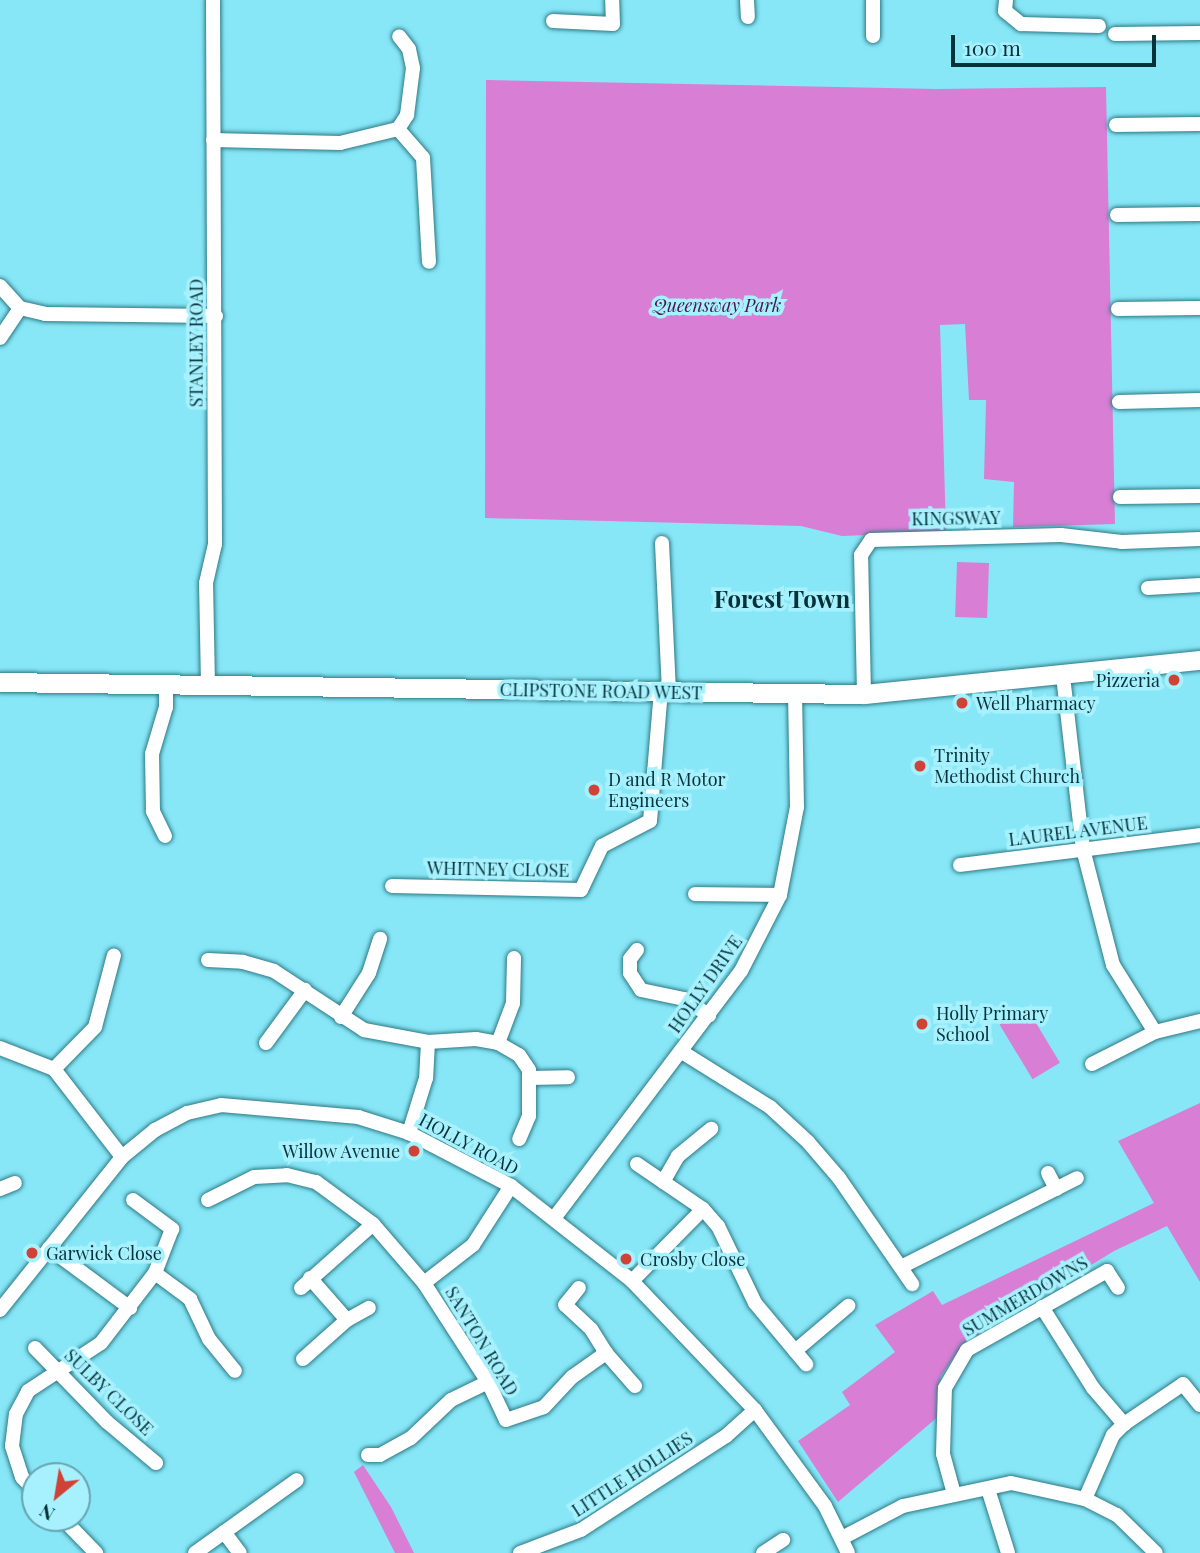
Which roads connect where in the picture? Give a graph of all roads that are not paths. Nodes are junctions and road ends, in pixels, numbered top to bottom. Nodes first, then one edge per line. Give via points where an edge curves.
1 (213, 0) edge
2 (612, 0) edge
3 (747, 0) edge
4 (873, 0) edge
5 (1006, 0) edge
6 (748, 16) dead end
7 (553, 21) dead end
8 (1099, 26) dead end
9 (1200, 33) edge
10 (1115, 34) dead end
11 (399, 36) dead end
12 (873, 36) dead end
13 (1200, 124) edge
14 (1116, 125) dead end
15 (398, 129) junction
16 (213, 140) junction
17 (1200, 214) edge
18 (1117, 215) dead end
19 (429, 262) dead end
20 (0, 286) edge
21 (20, 308) junction
22 (1200, 308) edge
23 (1118, 309) dead end
24 (216, 316) junction
25 (0, 338) edge
26 (1200, 400) edge
27 (1119, 402) dead end
28 (1200, 496) edge
29 (1120, 497) dead end
30 (1200, 539) edge
31 (662, 543) dead end
32 (1200, 585) edge
33 (1148, 588) dead end
34 (1200, 660) edge
35 (1063, 677) junction
36 (0, 682) edge
37 (166, 685) junction
38 (208, 685) junction
39 (665, 692) junction
40 (795, 694) junction
41 (864, 694) junction
42 (165, 835) dead end
43 (1200, 835) edge
44 (1083, 849) junction
45 (960, 865) dead end
46 (392, 886) dead end
47 (695, 894) dead end
48 (780, 895) junction
49 (380, 939) dead end
50 (637, 950) dead end
51 (114, 955) dead end
52 (514, 958) dead end
53 (208, 960) dead end
54 (305, 990) junction
55 (709, 1015) junction
56 (341, 1017) junction
57 (1200, 1021) edge
58 (1155, 1032) junction
59 (266, 1042) dead end
60 (428, 1042) junction
61 (498, 1043) junction
62 (0, 1048) edge
63 (682, 1052) junction
64 (1092, 1064) dead end
65 (54, 1069) junction
66 (530, 1077) junction
67 (568, 1077) dead end
68 (711, 1129) dead end
69 (409, 1133) junction
70 (519, 1139) dead end
71 (122, 1157) junction
72 (637, 1164) dead end
73 (1048, 1173) dead end
74 (1077, 1178) dead end
75 (663, 1182) junction
76 (15, 1183) dead end
77 (511, 1186) junction
78 (0, 1189) edge
79 (1056, 1189) junction
80 (208, 1199) dead end
81 (133, 1200) dead end
82 (703, 1209) junction
83 (555, 1217) junction
84 (373, 1224) junction
85 (49, 1248) junction
86 (901, 1267) junction
87 (155, 1273) junction
88 (632, 1281) junction
89 (424, 1283) junction
90 (912, 1284) dead end
91 (579, 1288) dead end
92 (1118, 1288) dead end
93 (848, 1306) dead end
94 (1042, 1307) junction
95 (130, 1308) junction
96 (369, 1308) dead end
97 (0, 1310) edge
98 (347, 1320) junction
99 (35, 1349) dead end
100 (795, 1351) junction
101 (606, 1353) junction
102 (303, 1359) dead end
103 (806, 1364) dead end
104 (235, 1371) dead end
105 (62, 1372) junction
106 (488, 1382) junction
107 (635, 1386) dead end
108 (1200, 1405) edge
109 (755, 1410) junction
110 (1124, 1424) junction
111 (368, 1455) dead end
112 (156, 1463) dead end
113 (21, 1474) edge
114 (297, 1480) dead end
115 (988, 1489) junction
116 (954, 1494) junction
117 (1085, 1499) junction
118 (76, 1532) edge
119 (224, 1532) junction
120 (842, 1538) junction
121 (783, 1540) dead end
122 (96, 1553) edge
123 (195, 1553) edge
124 (240, 1553) edge
125 (520, 1553) edge
126 (763, 1553) edge
127 (848, 1553) edge
128 (1008, 1553) edge
129 (1156, 1553) edge

1 - 16 street, STANLEY ROAD
2 - 7 street via 613,24
3 - 6 street
4 - 12 street
5 - 8 street via 1005,11 1021,24
9 - 10 street
11 - 15 street via 409,49 413,68 407,115
13 - 14 street
15 - 16 street via 340,143
15 - 19 street via 423,158
16 - 24 street, STANLEY ROAD
17 - 18 street
20 - 21 street
21 - 24 street via 45,314
21 - 25 street
22 - 23 street
24 - 38 street, STANLEY ROAD via 215,544 206,583
26 - 27 street
28 - 29 street
30 - 41 street, KINGSWAY via 1122,542 1062,535 871,540 861,555
31 - 39 street
32 - 33 street
34 - 35 main road, CLIPSTONE ROAD WEST
35 - 41 main road, CLIPSTONE ROAD WEST
35 - 44 street
36 - 37 main road, CLIPSTONE ROAD WEST
37 - 38 main road, CLIPSTONE ROAD WEST
37 - 42 street via 152,765 153,811
38 - 39 main road, CLIPSTONE ROAD WEST
39 - 40 main road, CLIPSTONE ROAD WEST
39 - 46 street, WHITNEY CLOSE via 650,821 602,846 582,890
40 - 41 main road, CLIPSTONE ROAD WEST
40 - 48 street, HOLLY DRIVE via 797,807
43 - 44 street, LAUREL AVENUE
44 - 45 street, LAUREL AVENUE
44 - 58 street via 1113,965
47 - 48 street
48 - 55 street, HOLLY DRIVE via 754,952
49 - 56 street via 369,973
50 - 55 street via 630,959 630,973 641,990 684,999
51 - 65 street via 95,1027
52 - 61 street via 513,1003
53 - 54 street via 243,962 274,971
54 - 56 street
54 - 59 street
55 - 63 street, HOLLY DRIVE
56 - 60 street via 364,1030
57 - 58 street
58 - 64 street
60 - 61 street
60 - 69 street via 426,1079
61 - 66 street via 519,1055
62 - 65 street
63 - 83 street, HOLLY DRIVE
63 - 86 street via 770,1107 808,1142
65 - 71 street
66 - 67 street
66 - 70 street via 529,1116
68 - 75 street via 678,1156
69 - 71 street, HOLLY ROAD via 323,1110 221,1105 187,1113 155,1129
69 - 77 street, HOLLY ROAD
71 - 85 street, HOLLY ROAD
72 - 75 street
73 - 79 street
74 - 79 street
75 - 82 street
76 - 78 street
77 - 83 street, HOLLY ROAD
77 - 89 street, SANTON ROAD via 473,1245
79 - 86 street
80 - 84 street, SANTON ROAD via 254,1177 287,1175 316,1182
81 - 87 street via 172,1229
82 - 88 street
82 - 100 street via 718,1226 755,1303
83 - 88 street, HOLLY ROAD
84 - 89 street, SANTON ROAD
84 - 98 street via 306,1283
85 - 95 street
85 - 97 street, HOLLY ROAD
86 - 90 street
87 - 95 street
87 - 104 street via 190,1299 209,1339
88 - 109 street, HOLLY ROAD
89 - 106 street, SANTON ROAD
91 - 101 street via 565,1305 591,1329
92 - 94 street, SUMMERDOWNS via 1107,1271
93 - 100 street
94 - 110 street via 1093,1388
94 - 116 street, SUMMERDOWNS via 967,1350 953,1370 946,1388 943,1454
95 - 105 street via 101,1343
96 - 98 street
98 - 102 street
99 - 105 street, SULBY CLOSE
100 - 103 street
101 - 106 street, SANTON ROAD via 572,1377 544,1407 506,1420
101 - 107 street
105 - 112 street, SULBY CLOSE via 107,1422
105 - 113 street via 28,1391 16,1414 12,1446
106 - 111 street via 452,1399 411,1438 380,1455
108 - 110 street via 1183,1384
109 - 120 street, HOLLY ROAD via 801,1470
109 - 125 street, LITTLE HOLLIES via 726,1436 581,1531
110 - 117 street via 1113,1435
114 - 119 street
115 - 116 street
115 - 117 street via 1025,1484
115 - 128 street
116 - 120 street via 903,1506
117 - 129 street via 1117,1516
118 - 122 street
119 - 123 street
119 - 124 street
120 - 127 street, HOLLY ROAD
121 - 126 street

